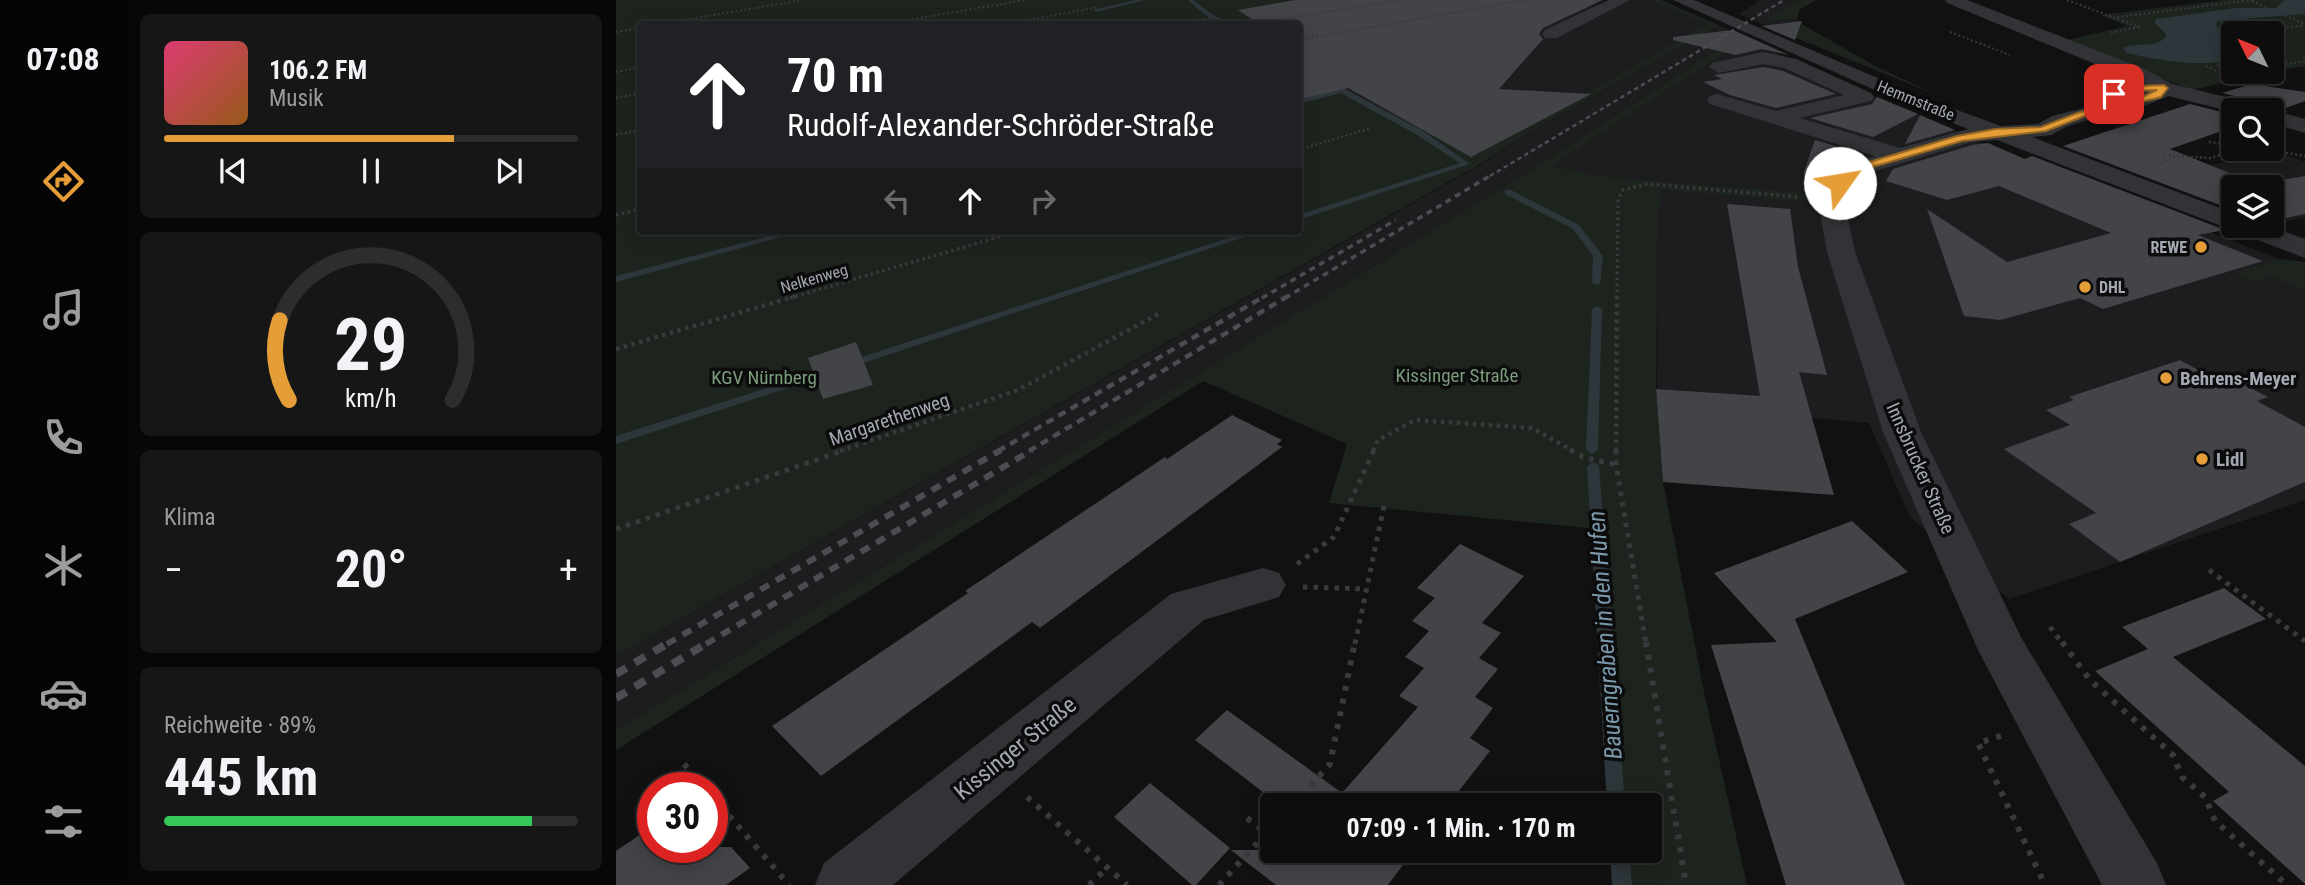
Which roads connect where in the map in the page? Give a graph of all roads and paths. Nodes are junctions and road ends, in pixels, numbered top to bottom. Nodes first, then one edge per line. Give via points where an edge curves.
1 (803, 0) edge
2 (1025, 0) edge
3 (1400, 0) edge
4 (1526, 0) edge
5 (1622, 0) edge
6 (1681, 0) edge
7 (1953, 0) edge
8 (2068, 0) edge
9 (2077, 0) edge
10 (2252, 0) edge
11 (1099, 7) dead end
12 (678, 21) edge
13 (903, 21) edge
14 (1022, 21) edge
15 (1182, 21) edge
16 (1226, 21) edge
17 (1272, 21) edge
18 (2305, 25) edge
19 (637, 28) edge
20 (2284, 28) edge
21 (616, 32) edge
22 (1950, 32) dead end
23 (1551, 34) dead end
24 (1302, 39) edge
25 (2010, 55) dead end
26 (2284, 60) edge
27 (2305, 61) edge
28 (2288, 64) junction
29 (2217, 65) dead end
30 (2284, 65) edge
31 (2206, 66) dead end
32 (2221, 66) edge
33 (1718, 67) dead end
34 (637, 68) edge
35 (2216, 71) dead end
36 (616, 72) edge
37 (2164, 88) junction
38 (637, 94) edge
39 (616, 98) edge
40 (1717, 100) dead end
41 (2221, 102) edge
42 (1774, 118) junction
43 (2284, 120) edge
44 (2305, 126) edge
45 (1371, 128) dead end
46 (637, 131) edge
47 (1995, 132) junction
48 (616, 135) edge
49 (2209, 142) dead end
50 (2221, 144) edge
51 (1302, 148) edge
52 (2284, 152) edge
53 (2164, 154) dead end
54 (1901, 156) junction
55 (2176, 156) junction
56 (2305, 156) edge
57 (2221, 157) edge
58 (2161, 163) dead end
59 (1831, 200) junction
60 (637, 210) edge
61 (616, 215) edge
62 (2221, 217) edge
63 (1005, 235) edge
64 (2275, 238) edge
65 (2305, 249) edge
66 (1160, 313) dead end
67 (616, 349) edge
68 (1616, 465) junction
69 (1385, 501) dead end
70 (616, 529) edge
71 (2209, 570) dead end
72 (1263, 585) junction
73 (1366, 590) junction
74 (2050, 627) dead end
75 (2305, 641) edge
76 (2044, 724) junction
77 (684, 764) dead end
78 (992, 767) junction
79 (691, 772) edge
80 (1304, 793) edge
81 (728, 814) edge
82 (1247, 818) dead end
83 (1260, 825) edge
84 (1260, 841) edge
85 (1107, 868) junction
86 (789, 885) edge
87 (846, 885) edge
88 (1089, 885) edge
89 (1127, 885) edge
90 (1219, 885) edge
91 (1686, 885) edge
92 (2045, 885) edge
93 (2135, 885) edge
94 (2287, 885) edge

1 - 12 path
2 - 13 path
3 - 17 path
4 - 24 path
5 - 23 street
6 - 47 street, Hemmstraße
7 - 37 street via 2138,73
8 - 9 path
8 - 10 path via 2116,17
10 - 18 path
11 - 14 path
15 - 16 path via 1213,17
18 - 20 path
19 - 21 path
22 - 25 path
26 - 28 path
27 - 28 path
28 - 30 path
29 - 32 path
31 - 35 path
33 - 42 street via 1763,58 1789,63 1864,97
34 - 36 path
37 - 41 street
37 - 47 street via 2147,99 2060,121 2043,130
38 - 39 path
40 - 42 street
42 - 54 street
43 - 44 street
45 - 51 path
46 - 48 path
47 - 54 street
47 - 62 street, Hemmstraße
49 - 50 path
52 - 56 path
53 - 55 path
54 - 59 street via 1856,169 1840,183
55 - 57 path
55 - 58 path
59 - 68 path via 1647,184 1623,190 1618,199
59 - 76 street, Innsbrucker Straße via 1841,252 1864,281 1902,432 2003,650
60 - 61 path
63 - 67 path, Nelkenweg
64 - 65 street
66 - 70 path, Margarethenweg via 1018,390
68 - 72 path via 1583,457 1532,428 1415,419 1378,440 1334,537
68 - 91 path
69 - 73 path
71 - 75 path
72 - 73 path
72 - 78 street, Kissinger Straße via 1188,607
73 - 80 path via 1331,764
74 - 94 path via 2090,680 2172,755 2182,777 2205,797 2215,821
76 - 92 path via 1978,743
76 - 93 street, Innsbrucker Straße
77 - 79 path
78 - 85 path
78 - 87 street, Kissinger Straße
81 - 86 path
82 - 83 path
84 - 90 path
85 - 88 path
85 - 89 path

